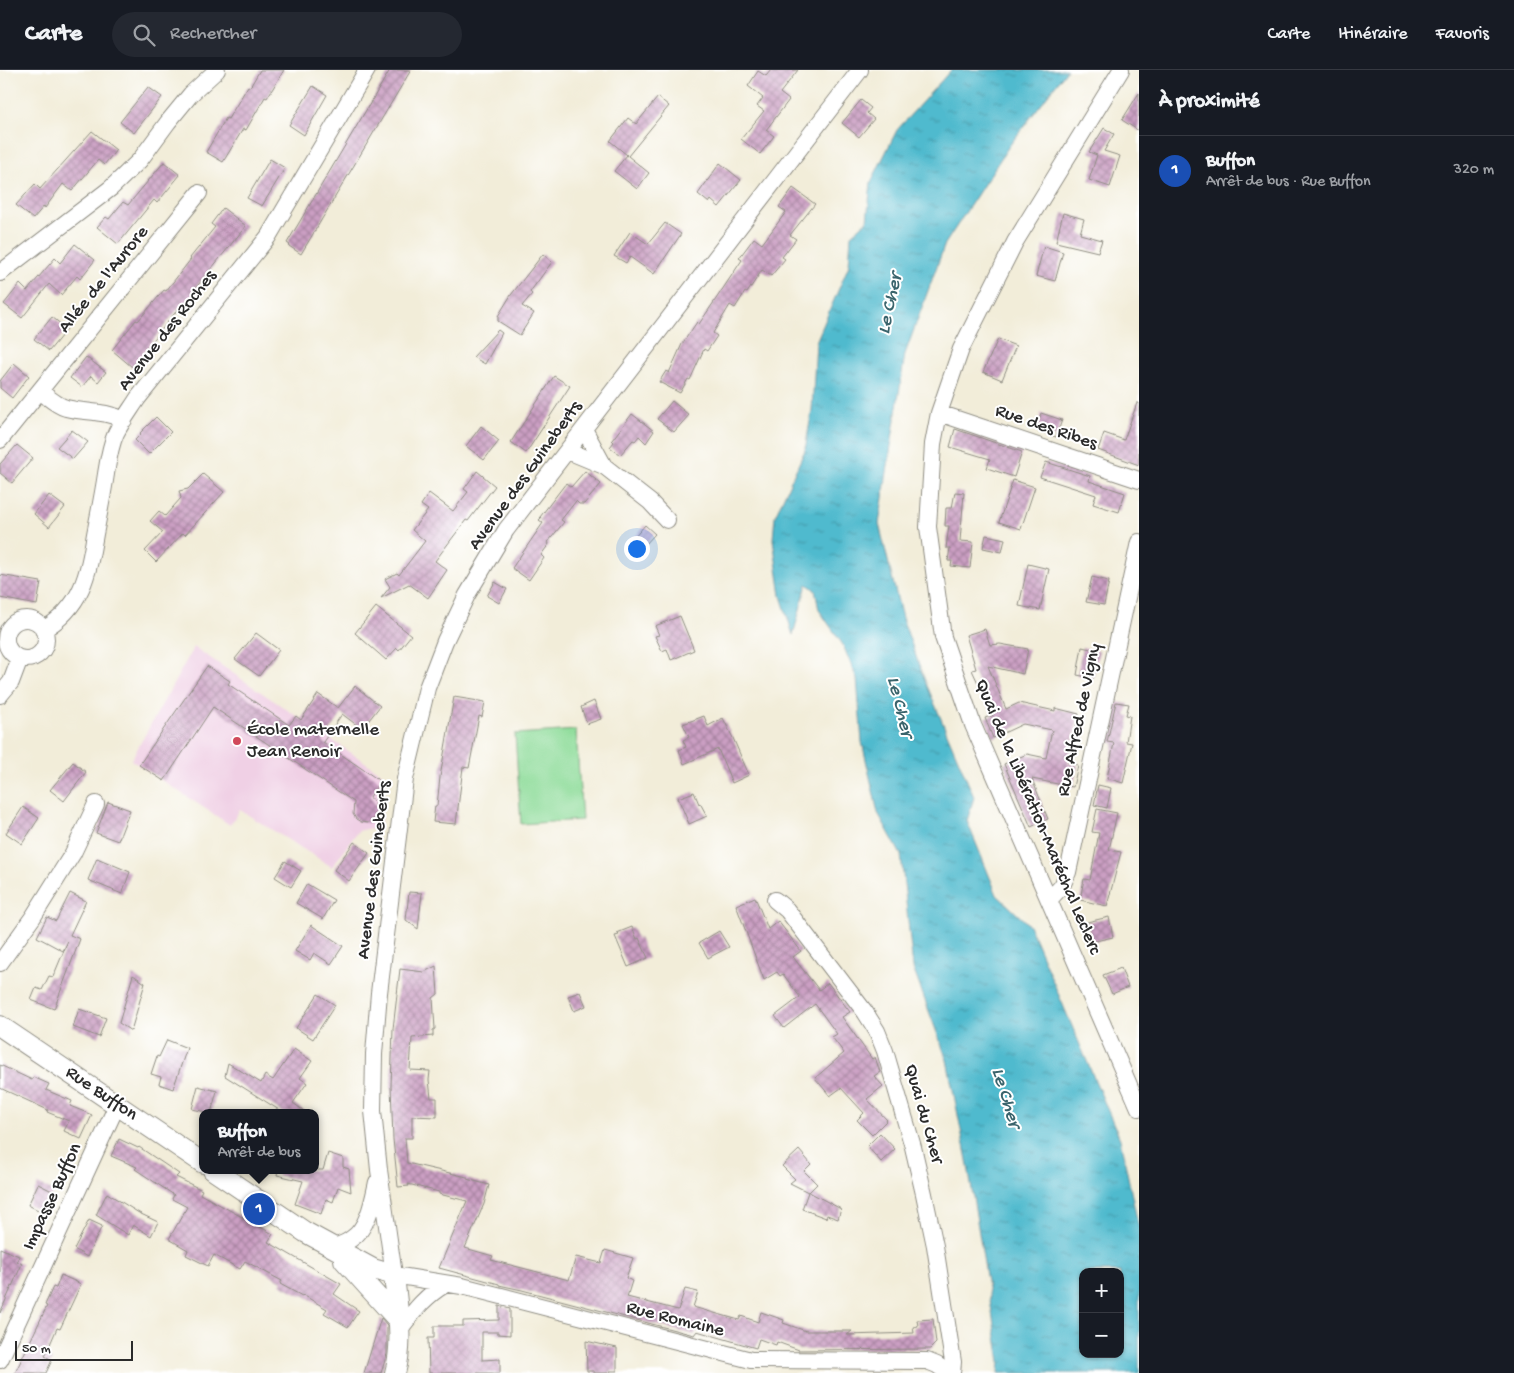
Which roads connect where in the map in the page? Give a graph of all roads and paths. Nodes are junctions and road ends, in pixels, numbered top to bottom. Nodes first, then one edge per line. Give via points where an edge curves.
1 (217, 70) edge
2 (367, 70) edge
3 (860, 70) edge
4 (1121, 70) edge
5 (200, 193) dead end
6 (0, 273) edge
7 (40, 391) junction
8 (939, 413) junction
9 (124, 420) junction
10 (584, 429) junction
11 (0, 440) edge
12 (568, 451) junction
13 (604, 466) junction
14 (1139, 480) edge
15 (666, 520) dead end
16 (1139, 542) edge
17 (5, 624) edge
18 (43, 630) junction
19 (20, 658) junction
20 (0, 696) edge
21 (96, 804) dead end
22 (775, 900) dead end
23 (1049, 900) junction
24 (0, 963) edge
25 (0, 1026) edge
26 (117, 1105) junction
27 (1139, 1108) edge
28 (199, 1160) edge
29 (379, 1170) junction
30 (219, 1174) edge
31 (333, 1248) junction
32 (394, 1275) junction
33 (446, 1284) junction
34 (399, 1325) junction
35 (0, 1360) edge
36 (395, 1373) edge
37 (950, 1373) edge

1 - 6 street via 191,94 140,160 111,188
2 - 9 street, Avenue des Roches via 268,237 138,398
3 - 10 street, Avenue des Guineberts
4 - 8 street, Quai de la Libération-Maréchal Leclerc via 1015,242 961,349
5 - 7 street, Allée de l'Aurore
7 - 9 street via 66,408 104,412
7 - 11 street, Allée de l'Aurore
8 - 14 street, Rue des Ribes
8 - 23 street, Quai de la Libération-Maréchal Leclerc via 933,444 928,527 943,637 973,725
9 - 18 street, Avenue des Roches via 109,456 89,570 69,609 57,622
10 - 12 street, Avenue des Guineberts
10 - 13 street
12 - 13 street
12 - 29 street, Avenue des Guineberts via 506,530 467,596 427,688 405,779 380,993 373,1111
13 - 15 street via 650,502
16 - 23 street, Rue Alfred de Vigny via 1068,872 1062,886
17 - 18 street via 28,620
17 - 19 street via 7,645
18 - 19 street via 45,643 39,655
19 - 20 street via 11,682
21 - 24 street via 73,853 34,917
22 - 37 street, Quai du Cher via 787,910 865,1012 885,1051 934,1238 952,1362
23 - 27 street, Quai de la Libération-Maréchal Leclerc
25 - 26 main road, Rue Buffon
26 - 28 main road, Rue Buffon
26 - 35 street, Impasse Buffon
29 - 31 street via 371,1209 363,1225 351,1239
29 - 32 street, Avenue des Guineberts
30 - 31 main road
31 - 32 main road via 373,1269
31 - 34 main road via 372,1289
32 - 33 street, Rue Romaine
32 - 34 main road
33 - 34 street via 423,1300
33 - 37 street, Rue Romaine via 751,1360 927,1361
34 - 36 main road

